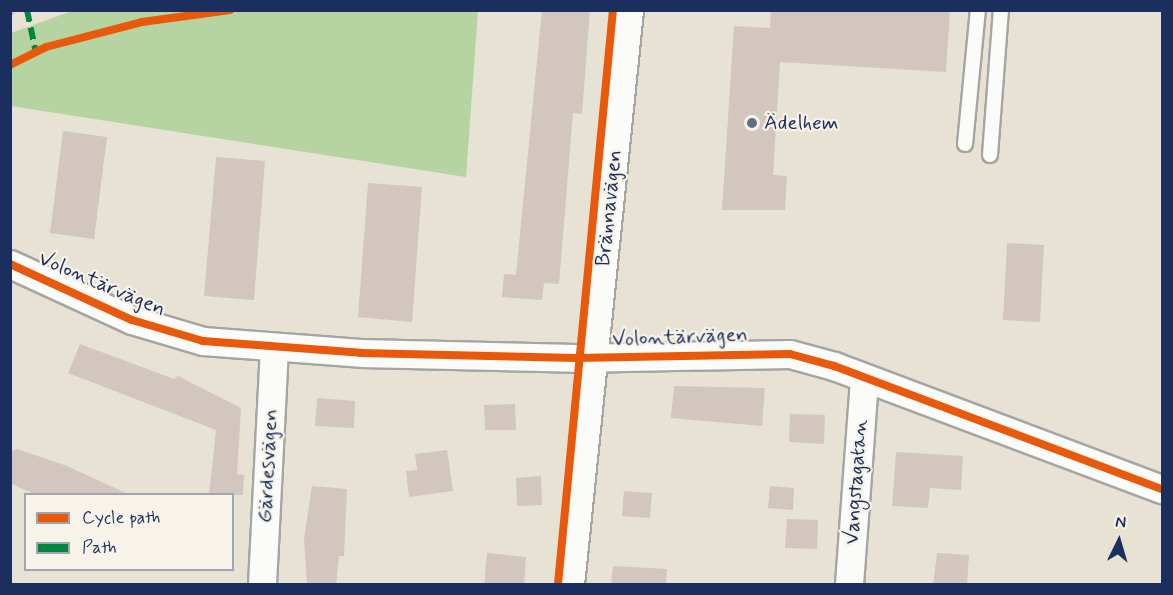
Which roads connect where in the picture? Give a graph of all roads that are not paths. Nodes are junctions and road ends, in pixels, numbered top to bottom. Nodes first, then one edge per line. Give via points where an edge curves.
1 (629, 10) edge
2 (978, 10) edge
3 (1001, 10) edge
4 (965, 144) dead end
5 (990, 155) dead end
6 (10, 264) edge
7 (274, 348) junction
8 (594, 358) junction
9 (864, 379) junction
10 (1162, 489) edge
11 (262, 585) edge
12 (570, 585) edge
13 (849, 585) edge

1 - 8 street, Brännavägen
2 - 4 lane
3 - 5 lane
6 - 7 street, Volontärvägen via 132,321 203,341
7 - 8 street, Volontärvägen
7 - 11 street, Gärdesvägen
8 - 9 street, Volontärvägen via 790,354
8 - 12 street, Brännavägen
9 - 10 street, Volontärvägen
9 - 13 street, Vangstagatan

